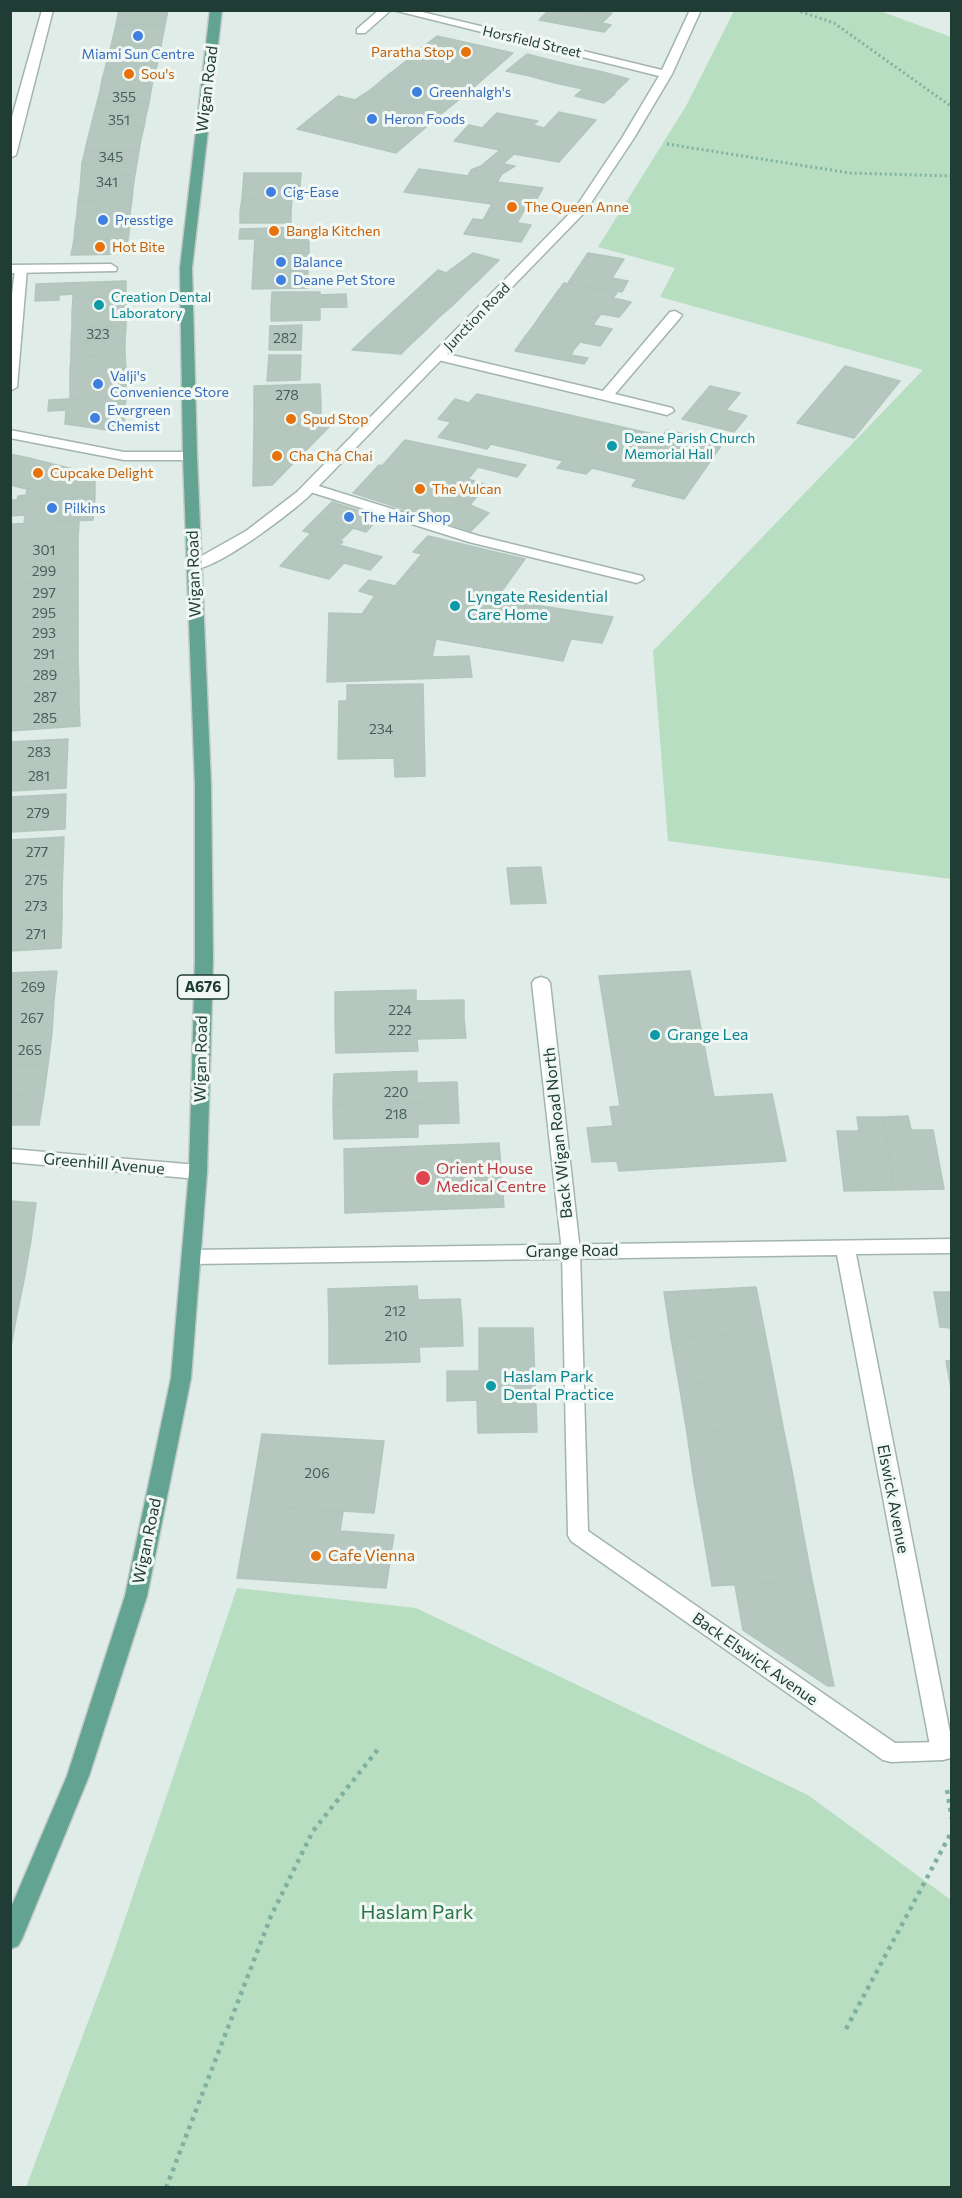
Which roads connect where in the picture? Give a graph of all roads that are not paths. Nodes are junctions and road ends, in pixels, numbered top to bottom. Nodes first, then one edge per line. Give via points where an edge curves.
1 (48, 10) edge
2 (216, 10) edge
3 (386, 10) edge
4 (398, 10) edge
5 (696, 10) edge
6 (361, 31) dead end
7 (666, 74) junction
8 (10, 155) edge
9 (111, 268) dead end
10 (16, 269) edge
11 (675, 315) dead end
12 (439, 356) junction
13 (10, 387) edge
14 (606, 396) junction
15 (667, 411) dead end
16 (10, 434) edge
17 (190, 456) junction
18 (309, 487) junction
19 (194, 566) junction
20 (637, 579) dead end
21 (541, 983) dead end
22 (10, 1155) edge
23 (198, 1172) junction
24 (951, 1246) edge
25 (845, 1248) junction
26 (571, 1251) junction
27 (192, 1257) junction
28 (578, 1535) joint
29 (942, 1751) joint
30 (10, 1939) edge

1 - 8 street
2 - 17 main road, Wigan Road / A676 via 186,268
3 - 6 street
4 - 7 street, Horsfield Street
5 - 7 street, Junction Road
7 - 12 street, Junction Road via 581,209
9 - 10 street
10 - 13 street
11 - 14 street
12 - 14 street
12 - 18 street, Junction Road
14 - 15 street
16 - 17 street via 124,456
17 - 19 main road, Wigan Road / A676
18 - 19 street, Junction Road via 240,543
18 - 20 street via 474,539
19 - 23 main road, Wigan Road / A676 via 203,786 204,959
21 - 26 street, Back Wigan Road North
22 - 23 street, Greenhill Avenue
23 - 27 main road, Wigan Road / A676
24 - 25 street, Grange Road
25 - 26 street, Grange Road
25 - 29 street, Elswick Avenue
26 - 27 street, Grange Road
26 - 28 street, Back Wigan Road North
27 - 30 main road, Wigan Road / A676 via 181,1378 136,1596 78,1776
28 - 29 street, Back Elswick Avenue via 891,1753

